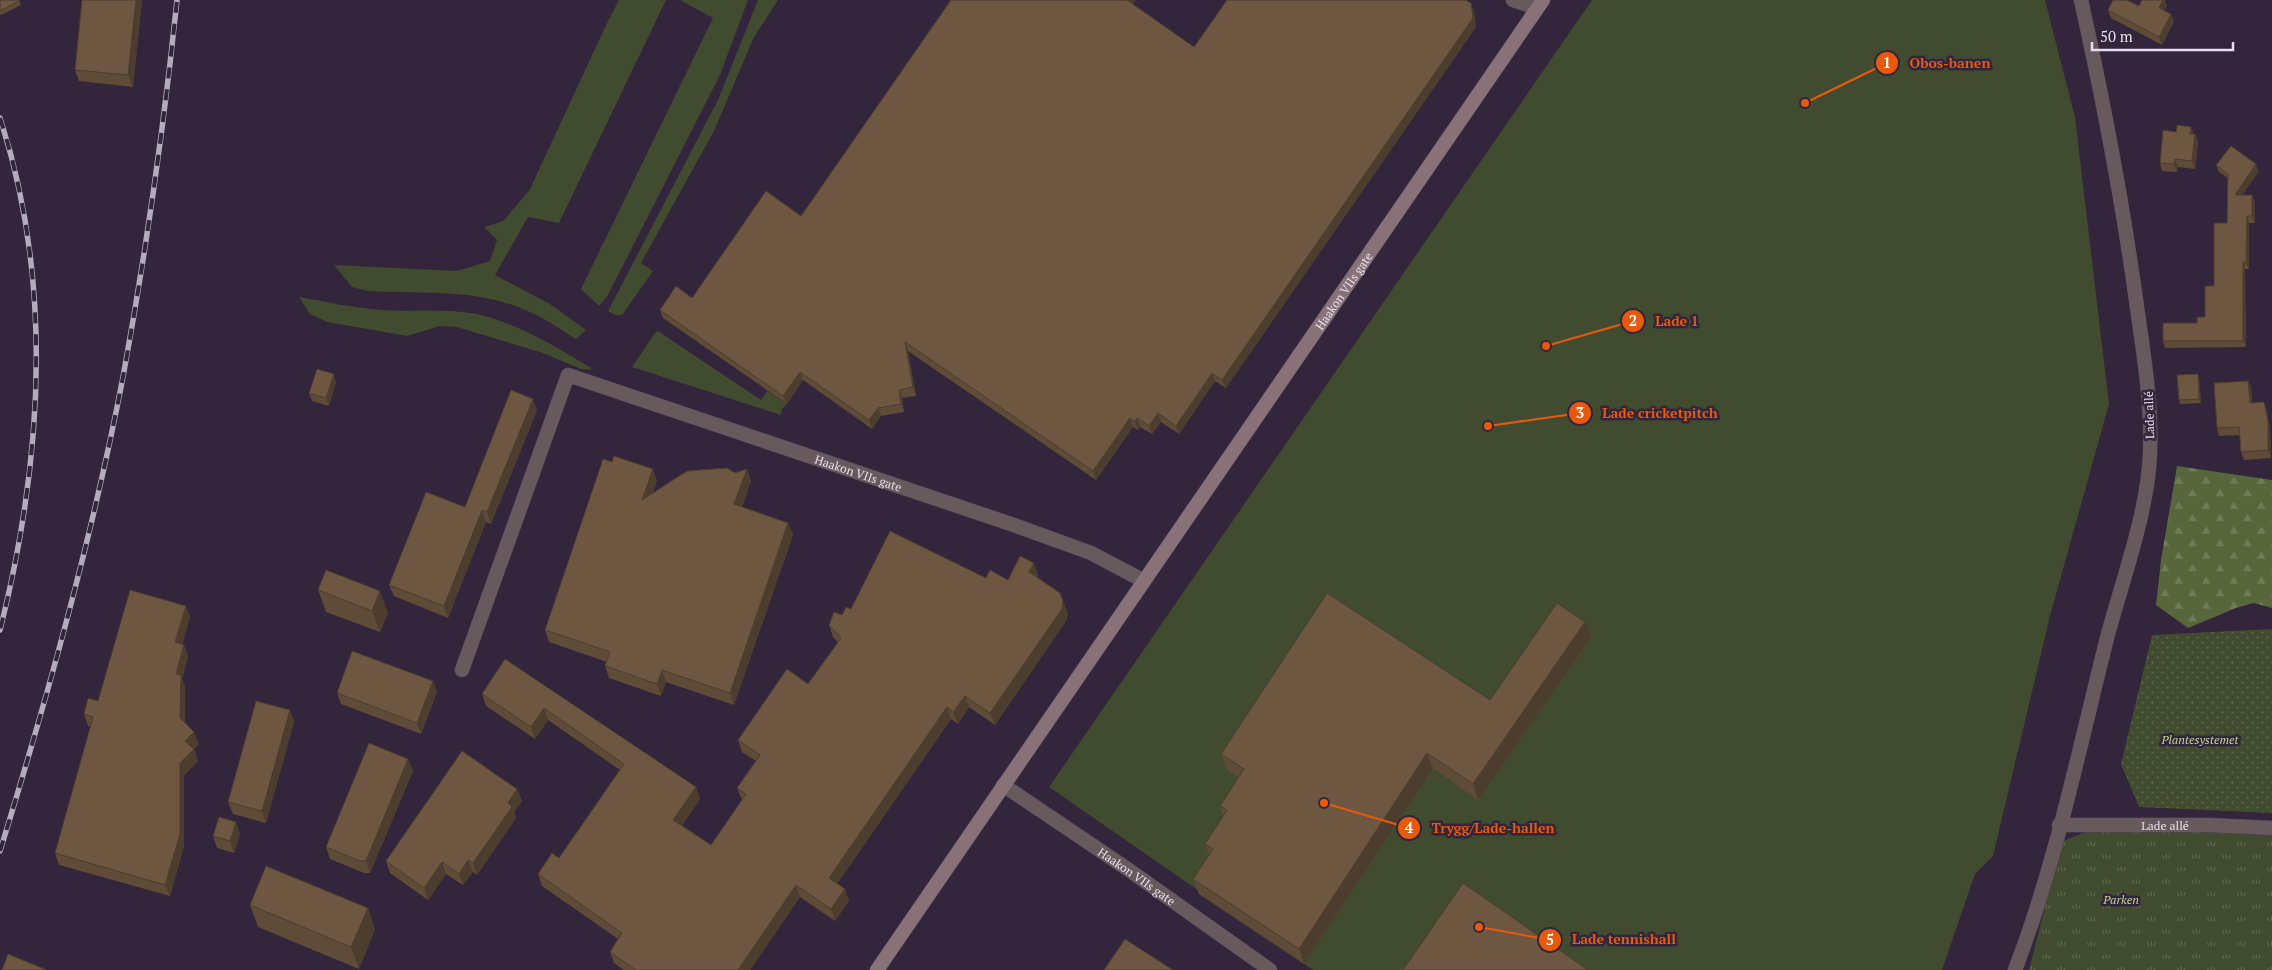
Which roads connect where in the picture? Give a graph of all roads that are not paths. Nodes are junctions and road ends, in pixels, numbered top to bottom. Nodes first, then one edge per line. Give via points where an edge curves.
1 (1513, 0) edge
2 (2081, 0) edge
3 (1537, 3) edge
4 (1144, 581) junction
5 (462, 670) dead end
6 (1003, 785) junction
7 (2059, 825) junction
8 (2272, 828) edge
9 (876, 970) edge
10 (1270, 970) edge
11 (2016, 970) edge

1 - 3 street
2 - 7 street, Lade allé via 2122,199 2150,399 2150,455 2146,496
3 - 4 main road, Haakon VIIs gate
4 - 5 street, Haakon VIIs gate via 1091,553 1011,524 568,375
4 - 6 main road, Haakon VIIs gate
6 - 9 main road, Haakon VIIs gate
6 - 10 street, Haakon VIIs gate
7 - 8 street, Lade allé
7 - 11 street, Lade allé via 2032,927

